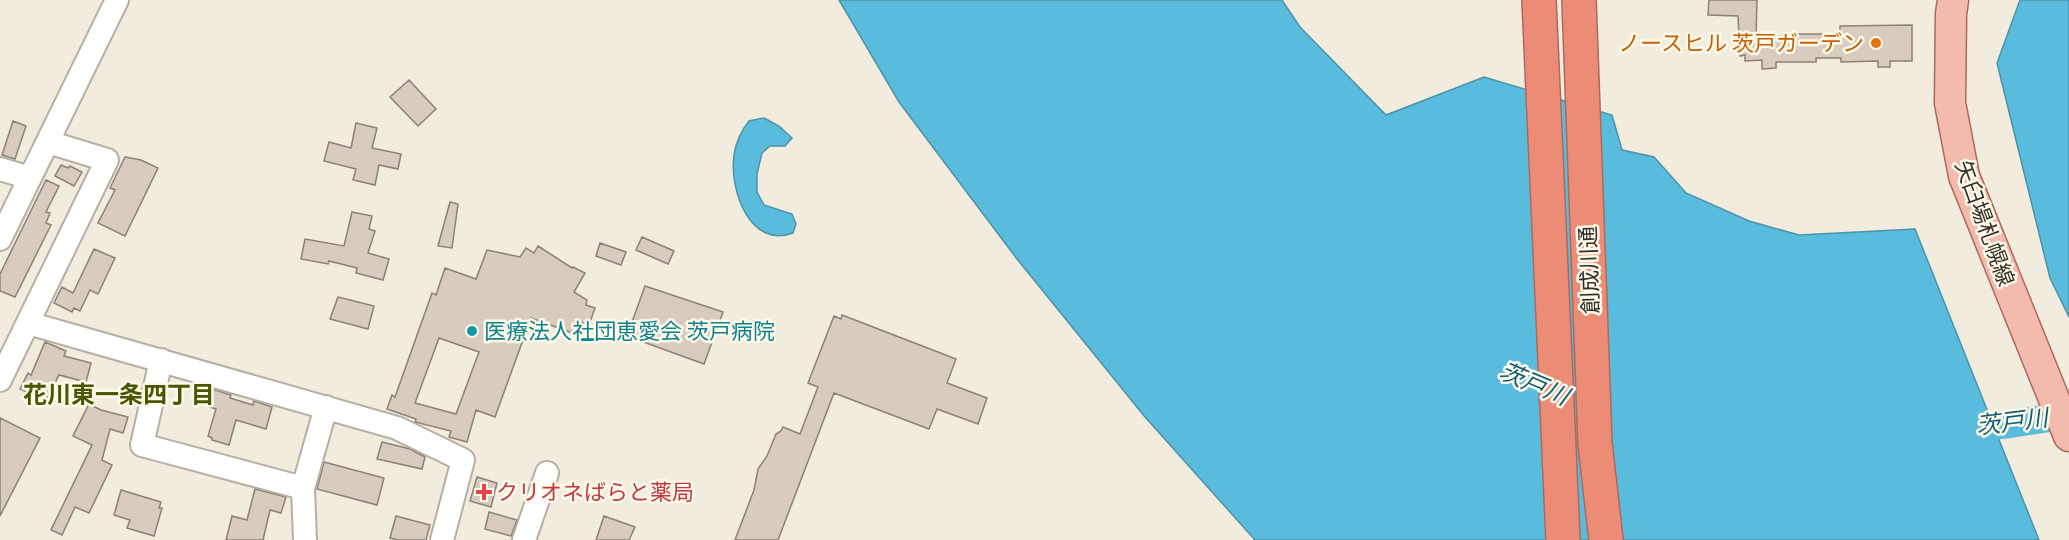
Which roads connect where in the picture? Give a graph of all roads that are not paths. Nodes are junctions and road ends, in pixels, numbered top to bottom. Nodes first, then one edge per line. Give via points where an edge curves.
1 (117, 0) edge
2 (1539, 0) edge
3 (1579, 0) edge
4 (1953, 0) edge
5 (48, 142) junction
6 (0, 169) edge
7 (30, 178) junction
8 (0, 239) edge
9 (28, 323) junction
10 (161, 360) junction
11 (0, 380) edge
12 (326, 407) junction
13 (2069, 436) edge
14 (547, 473) dead end
15 (303, 488) junction
16 (312, 538) edge
17 (442, 540) edge
18 (524, 540) edge
19 (1563, 540) edge
20 (1606, 540) edge

1 - 5 street
2 - 19 highway, 創成川通
3 - 20 highway, 創成川通 via 1595,443
4 - 13 main road, 矢臼場札幌線 via 1950,103 1964,176
5 - 7 street
5 - 9 street via 106,160
6 - 7 street
7 - 8 street
9 - 10 street
9 - 11 street
10 - 12 street
10 - 15 street via 142,445
12 - 15 street
12 - 17 street via 397,428 463,460
14 - 18 street
15 - 16 street

